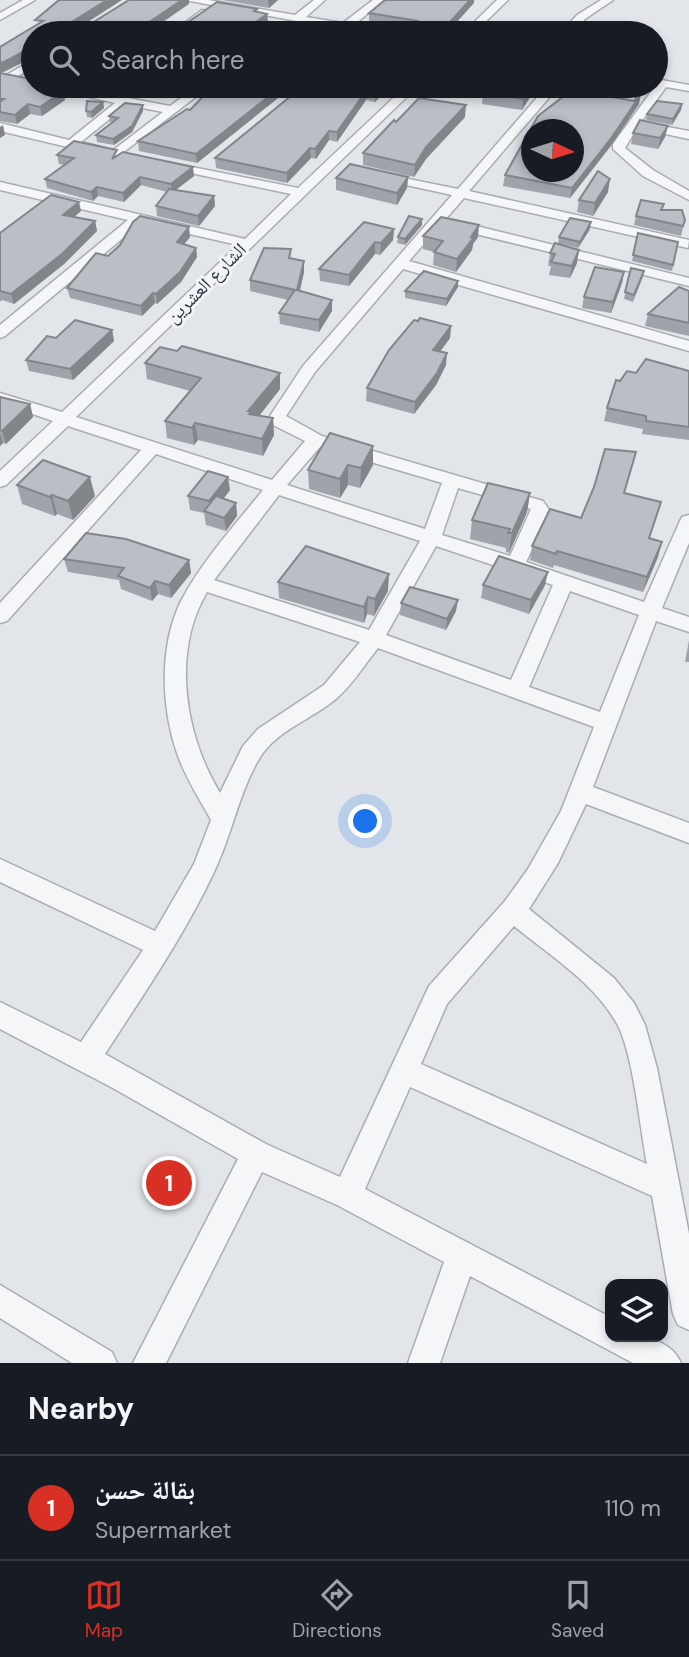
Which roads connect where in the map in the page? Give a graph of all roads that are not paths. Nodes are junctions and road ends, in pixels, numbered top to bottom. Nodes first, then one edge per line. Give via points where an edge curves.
1 (30, 0) edge
2 (190, 0) edge
3 (320, 0) edge
4 (379, 0) edge
5 (503, 0) edge
6 (608, 0) edge
7 (223, 3) edge
8 (0, 17) edge
9 (296, 19) junction
10 (195, 21) edge
11 (306, 21) edge
12 (359, 21) edge
13 (481, 21) edge
14 (577, 21) edge
15 (21, 68) edge
16 (4, 77) edge
17 (21, 80) edge
18 (668, 84) edge
19 (689, 88) edge
20 (110, 98) edge
21 (187, 98) edge
22 (400, 98) edge
23 (543, 98) edge
24 (649, 98) edge
25 (125, 101) junction
26 (170, 110) junction
27 (633, 124) junction
28 (0, 127) edge
29 (689, 135) edge
30 (71, 144) junction
31 (153, 161) edge
32 (369, 172) edge
33 (0, 186) edge
34 (299, 192) junction
35 (462, 193) junction
36 (689, 196) edge
37 (140, 217) junction
38 (436, 220) junction
39 (246, 243) junction
40 (681, 257) edge
41 (399, 263) junction
42 (689, 282) edge
43 (0, 334) edge
44 (689, 346) edge
45 (0, 398) edge
46 (65, 418) junction
47 (316, 440) junction
48 (152, 447) junction
49 (453, 480) junction
50 (0, 481) edge
51 (272, 488) junction
52 (689, 521) edge
53 (431, 539) junction
54 (683, 551) edge
55 (515, 565) junction
56 (564, 582) junction
57 (202, 583) junction
58 (648, 612) junction
59 (0, 616) edge
60 (689, 625) edge
61 (374, 639) junction
62 (517, 691) junction
63 (607, 723) junction
64 (581, 792) junction
65 (223, 820) junction
66 (689, 833) edge
67 (0, 870) edge
68 (513, 911) junction
69 (160, 946) junction
70 (0, 1015) edge
71 (87, 1058) junction
72 (404, 1070) junction
73 (256, 1154) junction
74 (665, 1187) junction
75 (347, 1195) junction
76 (462, 1254) junction
77 (0, 1300) edge
78 (689, 1314) edge
79 (605, 1331) edge
80 (625, 1342) edge
81 (101, 1363) edge
82 (149, 1363) edge
83 (424, 1363) edge
84 (665, 1363) edge

1 - 8 street
2 - 7 street
3 - 9 street
4 - 12 street
5 - 13 street
6 - 14 street
7 - 9 street
7 - 10 street
9 - 11 street
15 - 16 street
16 - 17 street
18 - 19 street
20 - 25 street
21 - 26 street
22 - 34 street, الشارع العشرين via 336,165
23 - 35 street
24 - 27 street
25 - 26 street
25 - 30 street
26 - 30 street via 122,155
27 - 29 street
27 - 36 street via 619,149 648,173
28 - 30 street via 17,136
31 - 34 street via 206,166
32 - 35 street
33 - 37 street via 44,202
34 - 39 street, الشارع العشرين
35 - 38 street
35 - 40 street
37 - 39 street
37 - 43 street
38 - 40 street
38 - 41 street
39 - 46 street, الشارع العشرين
40 - 42 street
41 - 44 street
41 - 47 street via 278,411 279,421
45 - 46 street
46 - 48 street
46 - 50 street, الشارع العشرين
47 - 49 street
47 - 51 street
48 - 51 street
48 - 59 street
49 - 53 street
49 - 55 street via 540,507
51 - 53 street
51 - 57 street
52 - 54 street
53 - 55 street
53 - 61 street
54 - 58 street
55 - 56 street
56 - 58 street
56 - 62 street
57 - 61 street
57 - 65 street via 186,612 179,651 179,725 188,754
58 - 60 street
58 - 63 street
61 - 62 street
61 - 65 street via 331,691 266,735 251,752
62 - 63 street
63 - 64 street
64 - 66 street
64 - 68 street via 537,877
65 - 69 street via 204,869
67 - 69 street
68 - 72 street via 456,968 438,995
68 - 74 street via 610,991 625,1011 638,1045
69 - 71 street
70 - 71 street
71 - 73 street
72 - 74 street
72 - 75 street
73 - 75 street
73 - 82 street
74 - 78 street
75 - 76 street
76 - 79 street
76 - 83 street
77 - 81 street
80 - 84 street

